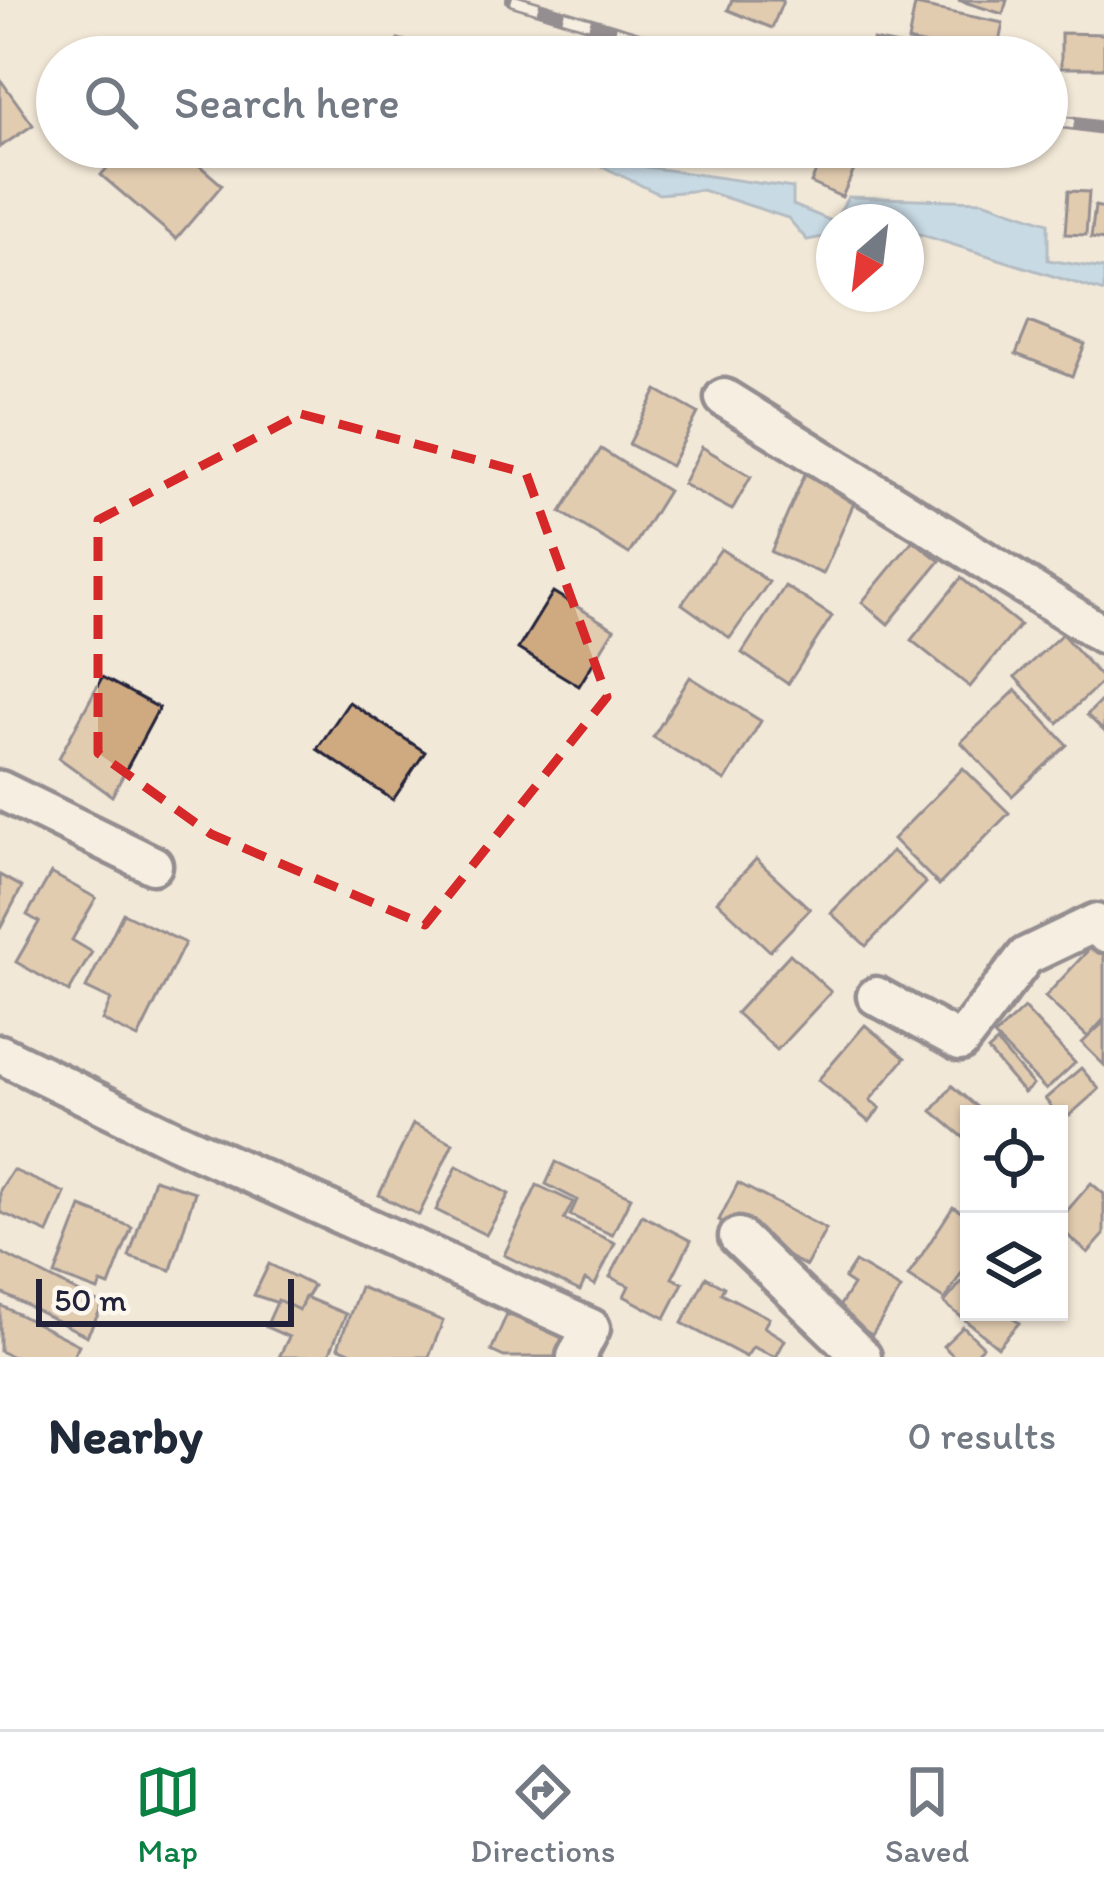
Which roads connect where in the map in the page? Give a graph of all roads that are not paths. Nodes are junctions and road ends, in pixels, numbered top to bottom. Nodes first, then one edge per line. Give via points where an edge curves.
1 (724, 398) dead end
2 (1104, 635) edge
3 (0, 790) edge
4 (153, 865) dead end
5 (1104, 933) edge
6 (876, 996) dead end
7 (0, 1054) edge
8 (738, 1237) dead end
9 (576, 1357) edge
10 (862, 1357) edge

1 - 2 street
3 - 4 street
5 - 6 street via 1094,923 1025,956 960,1042
7 - 9 street via 591,1328
8 - 10 street

